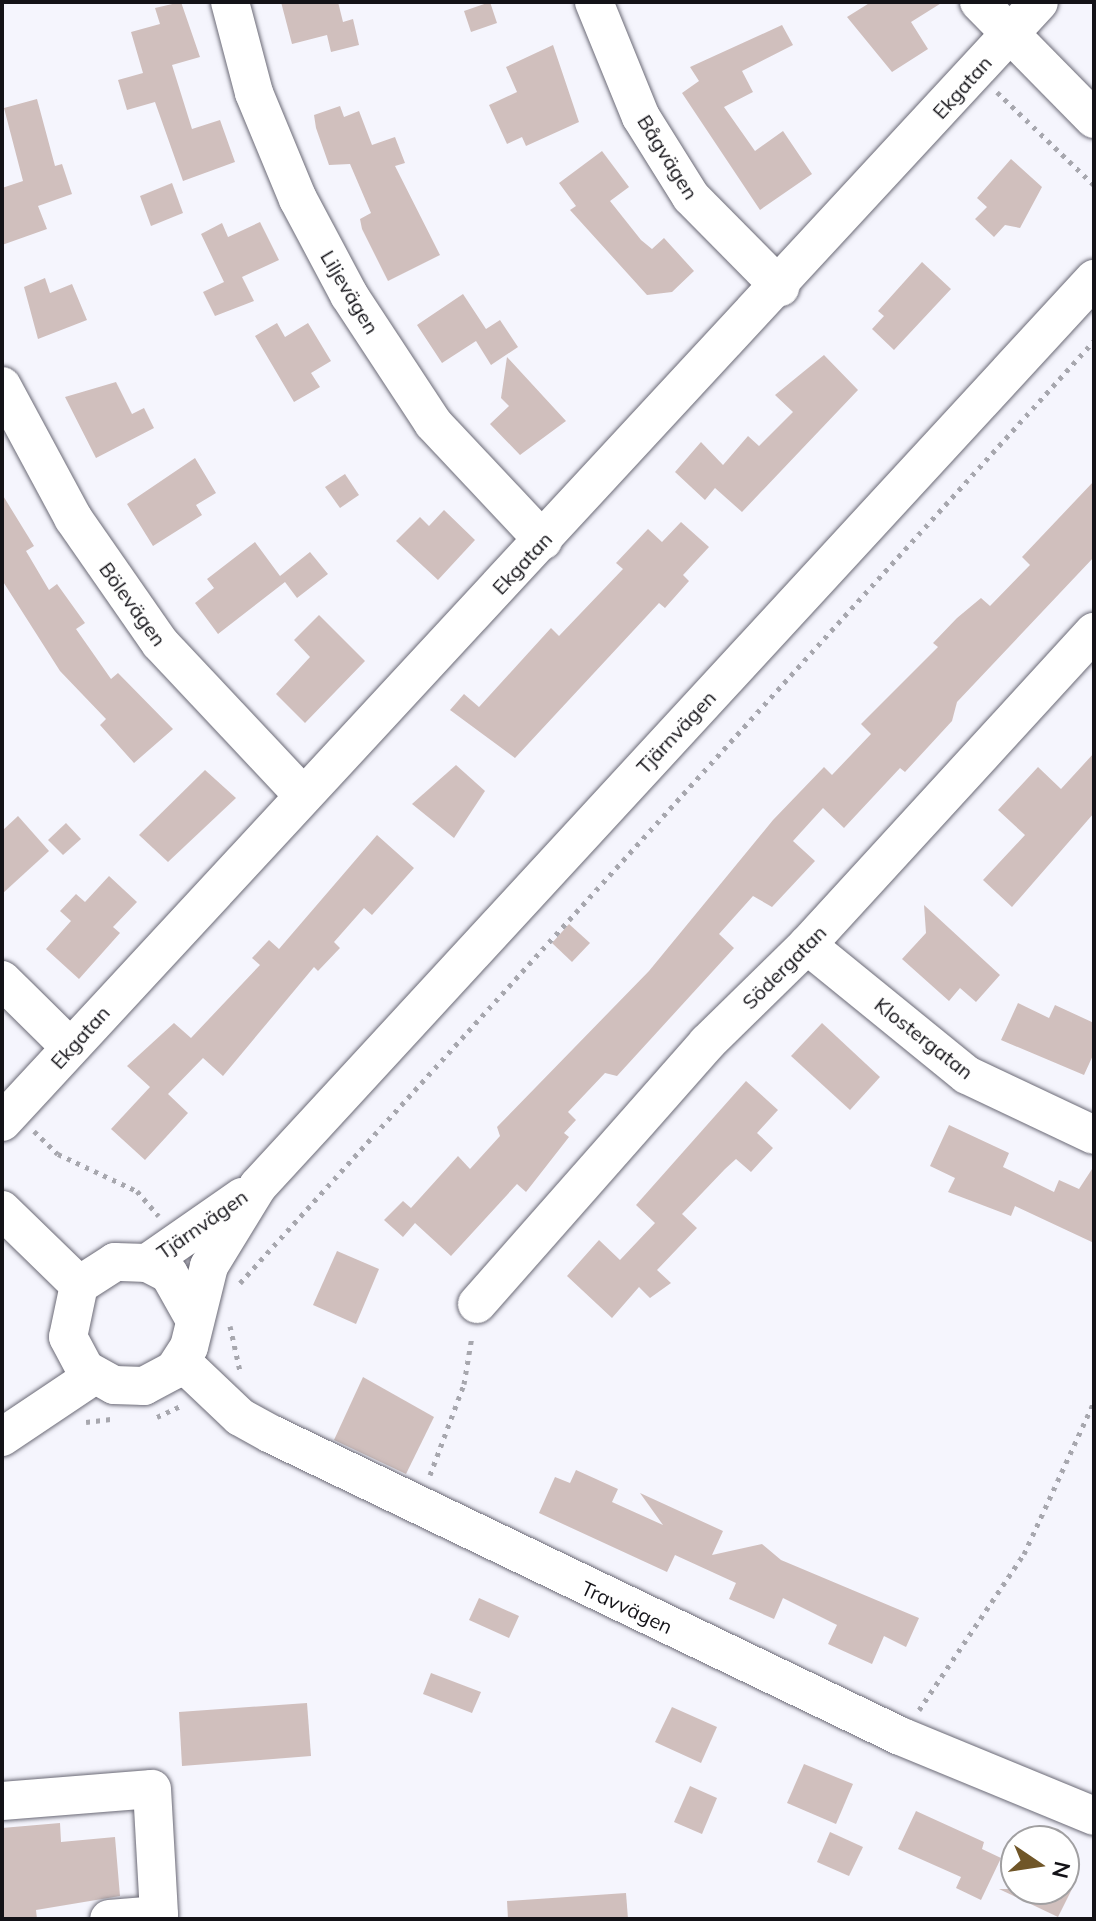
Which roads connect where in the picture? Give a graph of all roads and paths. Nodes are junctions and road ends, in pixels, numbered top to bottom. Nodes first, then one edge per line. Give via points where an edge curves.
1 (230, 2) edge
2 (594, 2) edge
3 (979, 2) edge
4 (1039, 2) edge
5 (1009, 36) junction
6 (976, 72) junction
7 (1094, 119) edge
8 (1094, 185) edge
9 (1094, 279) edge
10 (780, 287) junction
11 (1094, 341) edge
12 (2, 386) edge
13 (543, 540) junction
14 (1094, 632) edge
15 (302, 794) junction
16 (807, 945) junction
17 (2, 980) edge
18 (70, 1047) junction
19 (2, 1122) edge
20 (1094, 1135) edge
21 (258, 1186) junction
22 (2, 1210) edge
23 (147, 1263) junction
24 (79, 1285) junction
25 (233, 1290) dead end
26 (477, 1304) joint
27 (192, 1315) junction
28 (181, 1361) junction
29 (93, 1376) junction
30 (1094, 1402) edge
31 (2, 1437) edge
32 (418, 1506) junction
33 (900, 1736) junction
34 (2, 1801) edge
35 (1094, 1816) edge
36 (109, 1919) edge

1 - 13 street, Liljevägen via 254,93 298,199 349,295 433,423
2 - 10 street, Bågvägen via 641,117 691,197
3 - 5 street
4 - 5 street, Ekgatan
5 - 6 street, Ekgatan
5 - 7 street
6 - 8 path
6 - 10 street, Ekgatan
9 - 21 street, Tjärnvägen
10 - 13 street, Ekgatan
11 - 25 path
12 - 15 street, Bölevägen via 73,518 160,643
13 - 15 street, Ekgatan
14 - 16 street, Södergatan
15 - 18 street, Ekgatan
16 - 20 street, Klostergatan via 967,1075
16 - 26 street, Södergatan via 707,1043
17 - 18 street
18 - 19 street, Ekgatan
21 - 23 street, Tjärnvägen
21 - 27 street, Tjärnvägen via 225,1234
22 - 24 street
23 - 24 street via 105,1266
23 - 27 street via 177,1281
24 - 29 street via 68,1337
26 - 32 path via 464,1384
27 - 28 street
28 - 29 street via 144,1386
28 - 32 street, Travvägen via 240,1417
29 - 31 street
30 - 33 path via 1024,1554
32 - 33 street, Travvägen
33 - 35 street, Travvägen
34 - 36 street via 152,1789 159,1915

